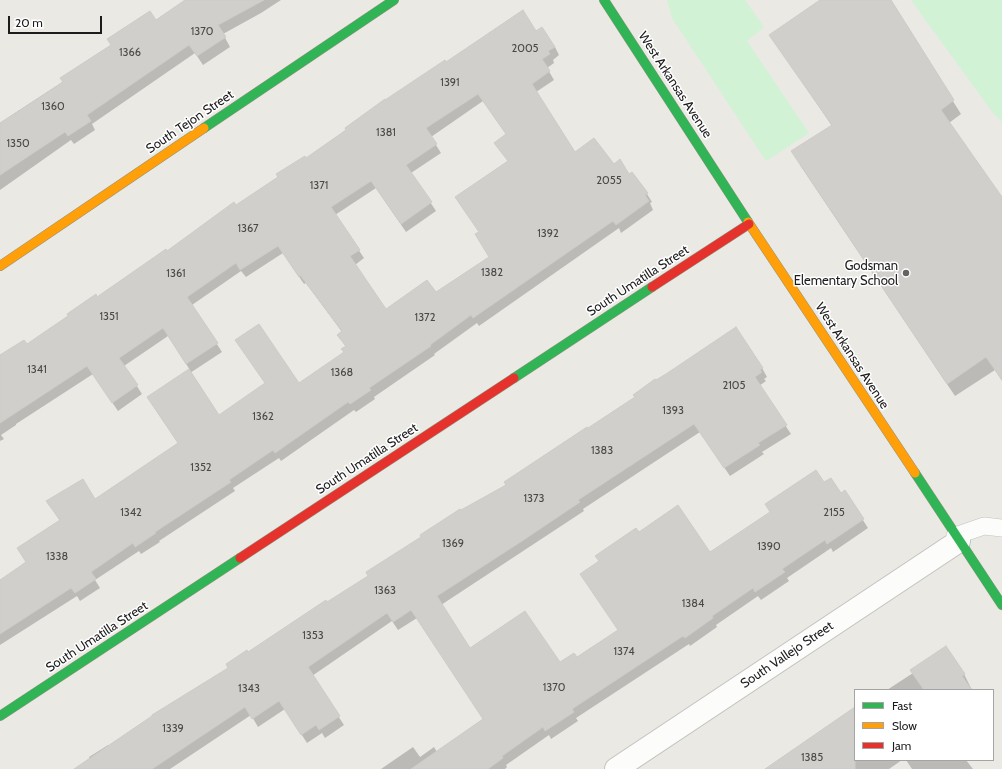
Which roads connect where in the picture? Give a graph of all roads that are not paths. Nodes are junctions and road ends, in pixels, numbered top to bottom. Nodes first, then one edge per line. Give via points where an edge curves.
1 (394, 0) edge
2 (604, 0) edge
3 (749, 224) junction
4 (0, 266) edge
5 (1002, 528) edge
6 (957, 538) junction
7 (1002, 605) edge
8 (0, 716) edge
9 (616, 769) edge

1 - 4 street, South Tejon Street
2 - 3 street, West Arkansas Avenue
3 - 6 street, West Arkansas Avenue
3 - 8 street, South Umatilla Street
5 - 6 lane via 984,526
6 - 7 street, West Arkansas Avenue
6 - 9 street, South Vallejo Street

